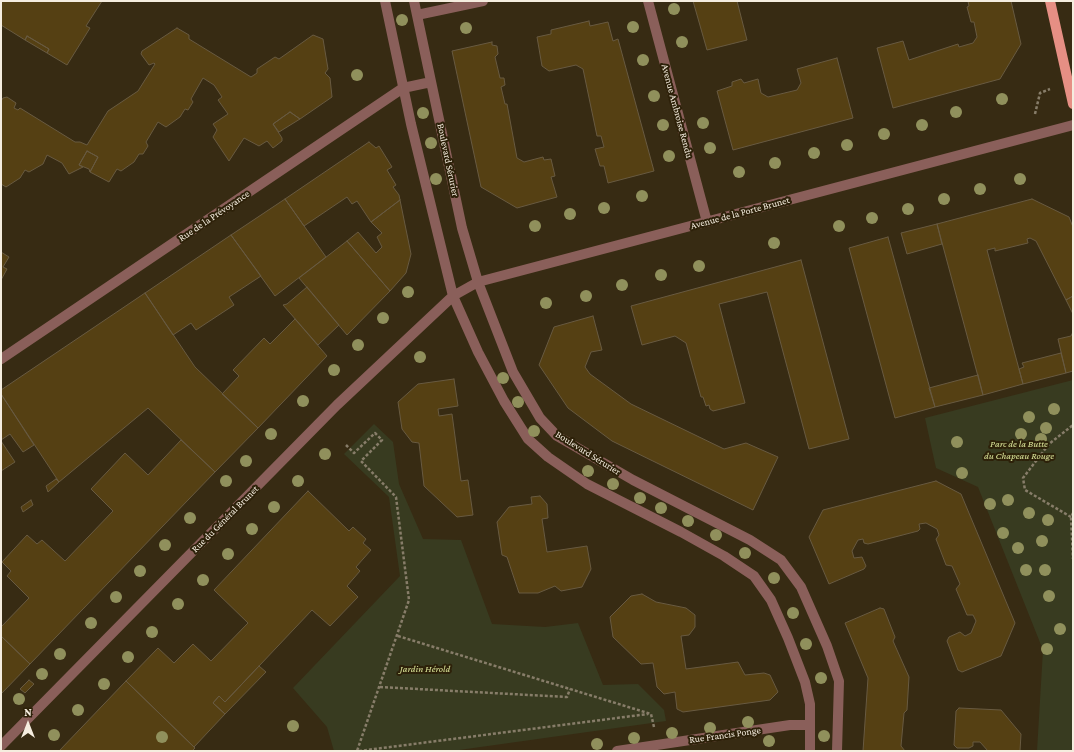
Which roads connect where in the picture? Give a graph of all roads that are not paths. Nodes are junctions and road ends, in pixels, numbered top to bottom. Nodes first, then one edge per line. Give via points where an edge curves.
1 (385, 1) edge
2 (414, 1) edge
3 (483, 1) edge
4 (648, 1) edge
5 (1050, 1) edge
6 (417, 15) junction
7 (431, 82) junction
8 (403, 88) junction
9 (1073, 104) edge
10 (1073, 125) edge
11 (707, 222) junction
12 (478, 282) junction
13 (453, 296) junction
14 (1, 359) edge
15 (809, 725) junction
16 (1, 746) edge
17 (617, 751) edge
18 (810, 751) edge
19 (837, 751) edge

1 - 8 street
2 - 6 street, Boulevard Sérurier
3 - 6 street
4 - 11 street, Avenue Ambroise Rendu
5 - 9 main road
6 - 7 street, Boulevard Sérurier
7 - 8 street, Rue de la Prévoyance
7 - 12 street, Boulevard Sérurier via 462,228
8 - 13 street
8 - 14 street, Rue de la Prévoyance
10 - 11 street, Avenue de la Porte Brunet
11 - 12 street, Avenue de la Porte Brunet
12 - 13 street, Avenue de la Porte Brunet
12 - 19 street, Boulevard Sérurier via 513,372 540,418 557,436 633,480 750,540 781,560 801,587 839,681
13 - 15 street via 504,401 528,439 548,457 587,484 712,549 754,576 771,600 798,665 810,704
13 - 16 street, Rue du Général Brunet via 337,405
15 - 17 street, Rue Francis Ponge
15 - 18 street

